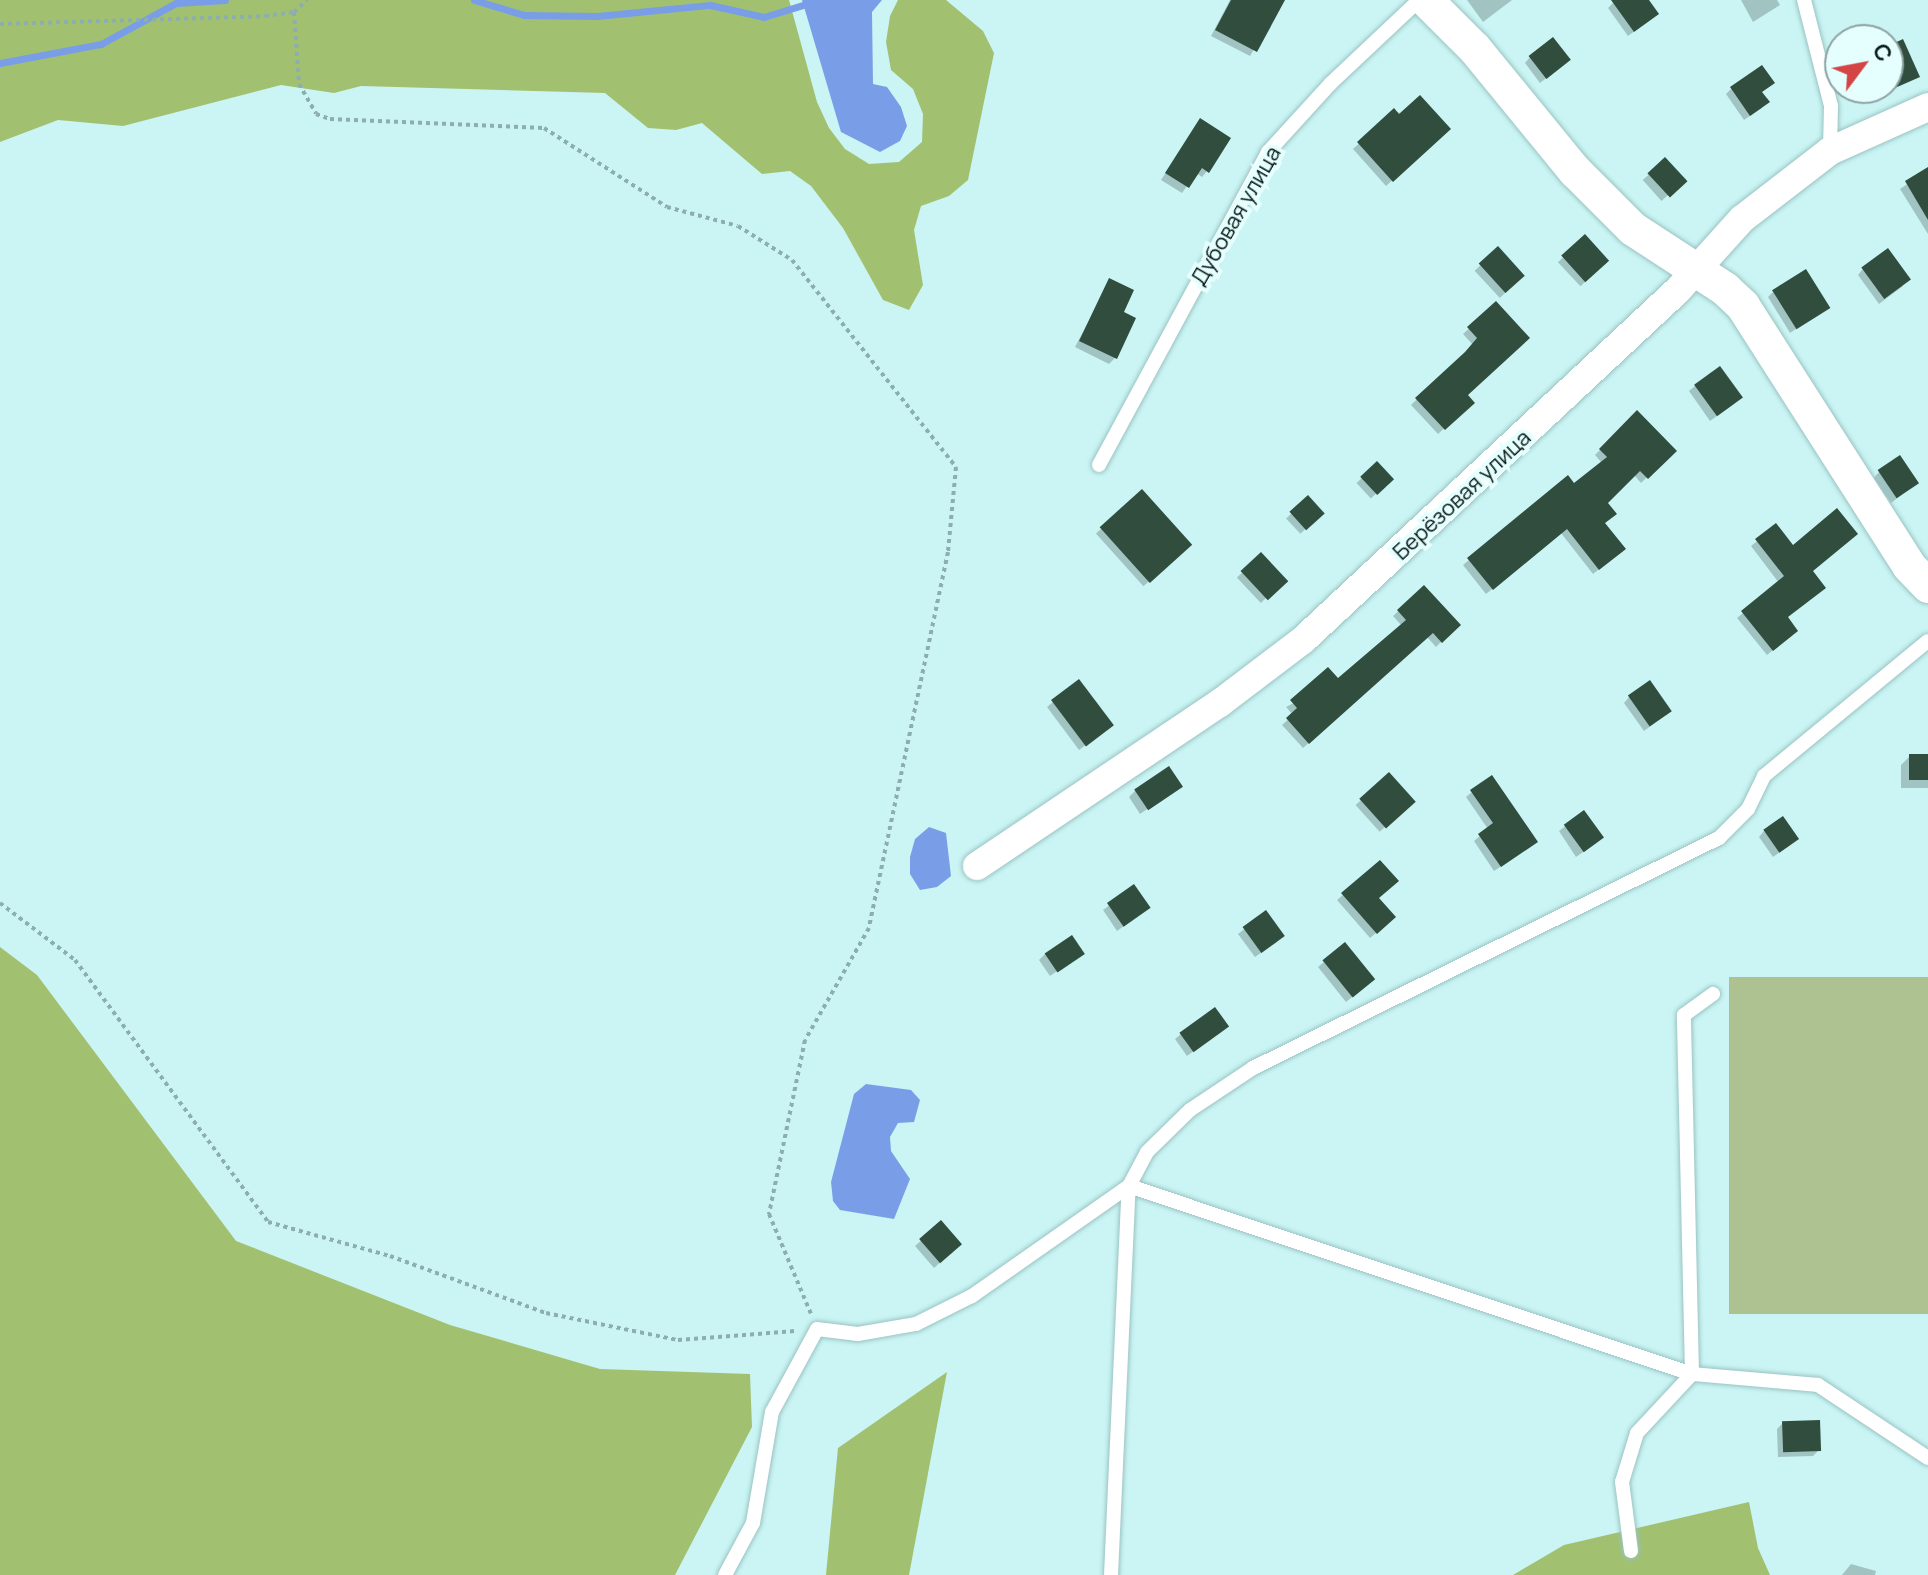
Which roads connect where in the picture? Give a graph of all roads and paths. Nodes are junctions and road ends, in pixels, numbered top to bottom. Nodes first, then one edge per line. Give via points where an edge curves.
1 (307, 0) edge
2 (1419, 0) edge
3 (1426, 0) edge
4 (1804, 0) edge
5 (294, 12) junction
6 (0, 24) edge
7 (1928, 107) edge
8 (1830, 151) junction
9 (1696, 272) junction
10 (1099, 465) dead end
11 (1928, 586) edge
12 (1928, 641) edge
13 (977, 866) dead end
14 (0, 903) edge
15 (1713, 994) dead end
16 (1129, 1186) junction
17 (817, 1329) junction
18 (1692, 1374) junction
19 (1928, 1458) edge
20 (1631, 1551) dead end
21 (725, 1575) edge
22 (1111, 1575) edge

1 - 5 path
2 - 10 lane, Дубовая улица via 1268,152
3 - 9 street via 1475,49 1584,181 1633,229
4 - 8 lane via 1831,106
5 - 6 path
5 - 17 path via 299,84 316,114 330,119 544,128 667,207 738,226 792,260 956,467 948,552 869,928 805,1040 769,1214
7 - 8 street, Берёзовая улица
8 - 9 street, Берёзовая улица via 1742,219
9 - 11 street via 1743,306 1909,566
9 - 13 street, Берёзовая улица via 1303,640 1220,703
12 - 16 lane via 1764,776 1748,809 1719,838 1253,1068 1190,1110 1147,1152
14 - 17 path via 75,960 268,1222 390,1256 546,1313 678,1340
15 - 18 lane via 1684,1015
16 - 17 lane via 972,1296 916,1324 858,1334
16 - 18 lane
16 - 22 lane
17 - 21 lane via 772,1412 753,1523
18 - 19 lane via 1818,1385
18 - 20 lane via 1637,1433 1622,1482

